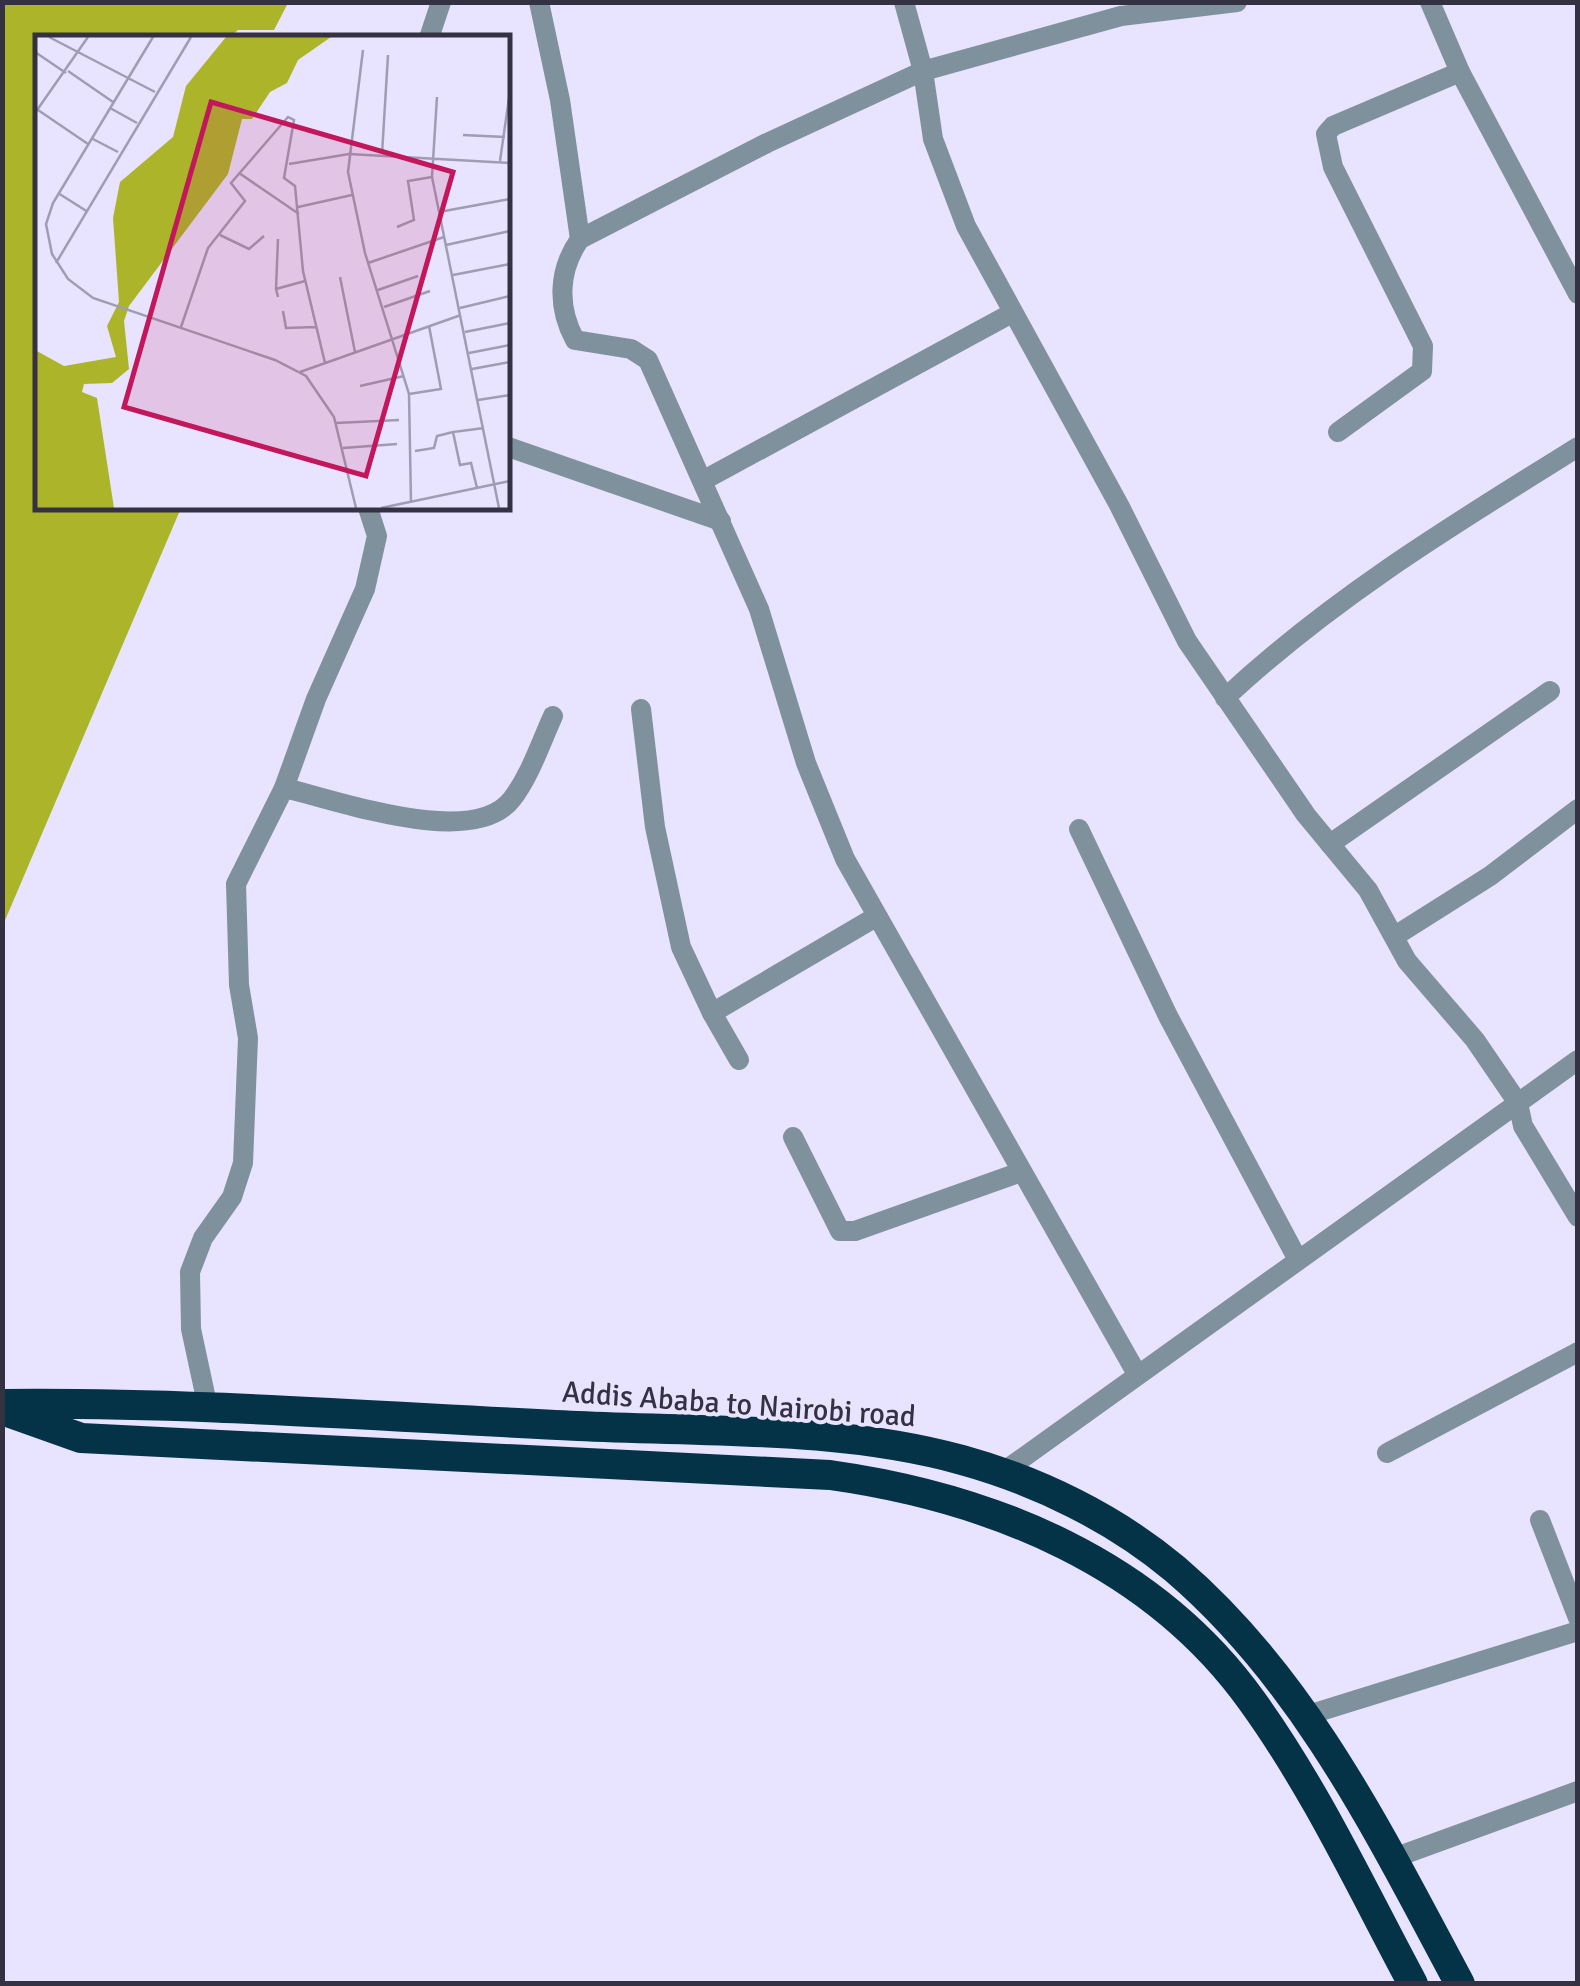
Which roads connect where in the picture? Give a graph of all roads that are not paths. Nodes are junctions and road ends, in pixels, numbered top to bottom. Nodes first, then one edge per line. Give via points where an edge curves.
1 (442, 2) edge
2 (539, 2) edge
3 (904, 2) edge
4 (1237, 2) edge
5 (1430, 2) edge
6 (1120, 9) edge
7 (429, 35) edge
8 (923, 71) junction
9 (1460, 72) junction
10 (580, 239) junction
11 (1571, 266) edge
12 (1578, 294) edge
13 (1012, 313) junction
14 (1338, 432) dead end
15 (1578, 447) edge
16 (510, 448) edge
17 (704, 480) junction
18 (369, 510) edge
19 (721, 522) junction
20 (1550, 691) dead end
21 (1225, 698) junction
22 (640, 709) dead end
23 (554, 716) dead end
24 (284, 788) junction
25 (1578, 809) edge
26 (1079, 829) dead end
27 (1330, 844) junction
28 (874, 918) junction
29 (1395, 936) junction
30 (712, 1013) junction
31 (740, 1060) dead end
32 (1578, 1060) edge
33 (1518, 1102) junction
34 (793, 1137) dead end
35 (1022, 1172) junction
36 (1578, 1217) edge
37 (1298, 1260) junction
38 (1578, 1352) edge
39 (1137, 1374) junction
40 (2, 1407) edge
41 (208, 1408) junction
42 (1387, 1452) dead end
43 (1003, 1472) junction
44 (1540, 1520) dead end
45 (1578, 1618) edge
46 (1578, 1631) edge
47 (1308, 1715) junction
48 (1578, 1790) edge
49 (1391, 1859) junction
50 (1413, 1984) edge
51 (1460, 1984) edge

1 - 7 street
2 - 10 street
3 - 8 street
4 - 6 street
5 - 9 street
6 - 8 street
8 - 10 street
8 - 13 street via 947,182
9 - 11 street
9 - 14 street via 1326,134 1333,167 1426,360 1422,371
10 - 17 street via 562,278 571,332 576,340 631,349 648,360
11 - 12 street
13 - 17 street
13 - 21 street via 1187,641
15 - 21 street via 1387,567
16 - 19 street
17 - 19 street
18 - 24 street via 377,536 365,589
19 - 28 street via 760,609 824,812
20 - 27 street
21 - 27 street
22 - 30 street via 681,947
23 - 24 street via 511,801 483,820 447,824
24 - 41 street via 236,884 248,1038 243,1164 190,1272 190,1329
25 - 29 street
26 - 37 street via 1168,1016
27 - 29 street
28 - 30 street
28 - 35 street
29 - 33 street
30 - 31 street
32 - 33 street
33 - 36 street via 1523,1126
33 - 37 street
34 - 35 street via 840,1231
35 - 39 street
37 - 39 street
38 - 42 street
39 - 43 street
40 - 41 highway, Addis Ababa to Nairobi road
40 - 50 highway, Addis Ababa to Nairobi road via 81,1438 830,1475 935,1493 1012,1519 1117,1574 1210,1650 1282,1746
41 - 43 highway, Addis Ababa to Nairobi road via 833,1440 906,1448
43 - 47 highway, Addis Ababa to Nairobi road via 1088,1512 1172,1567 1258,1649
44 - 45 street
46 - 47 street
47 - 49 highway, Addis Ababa to Nairobi road
48 - 49 street
49 - 51 highway, Addis Ababa to Nairobi road

